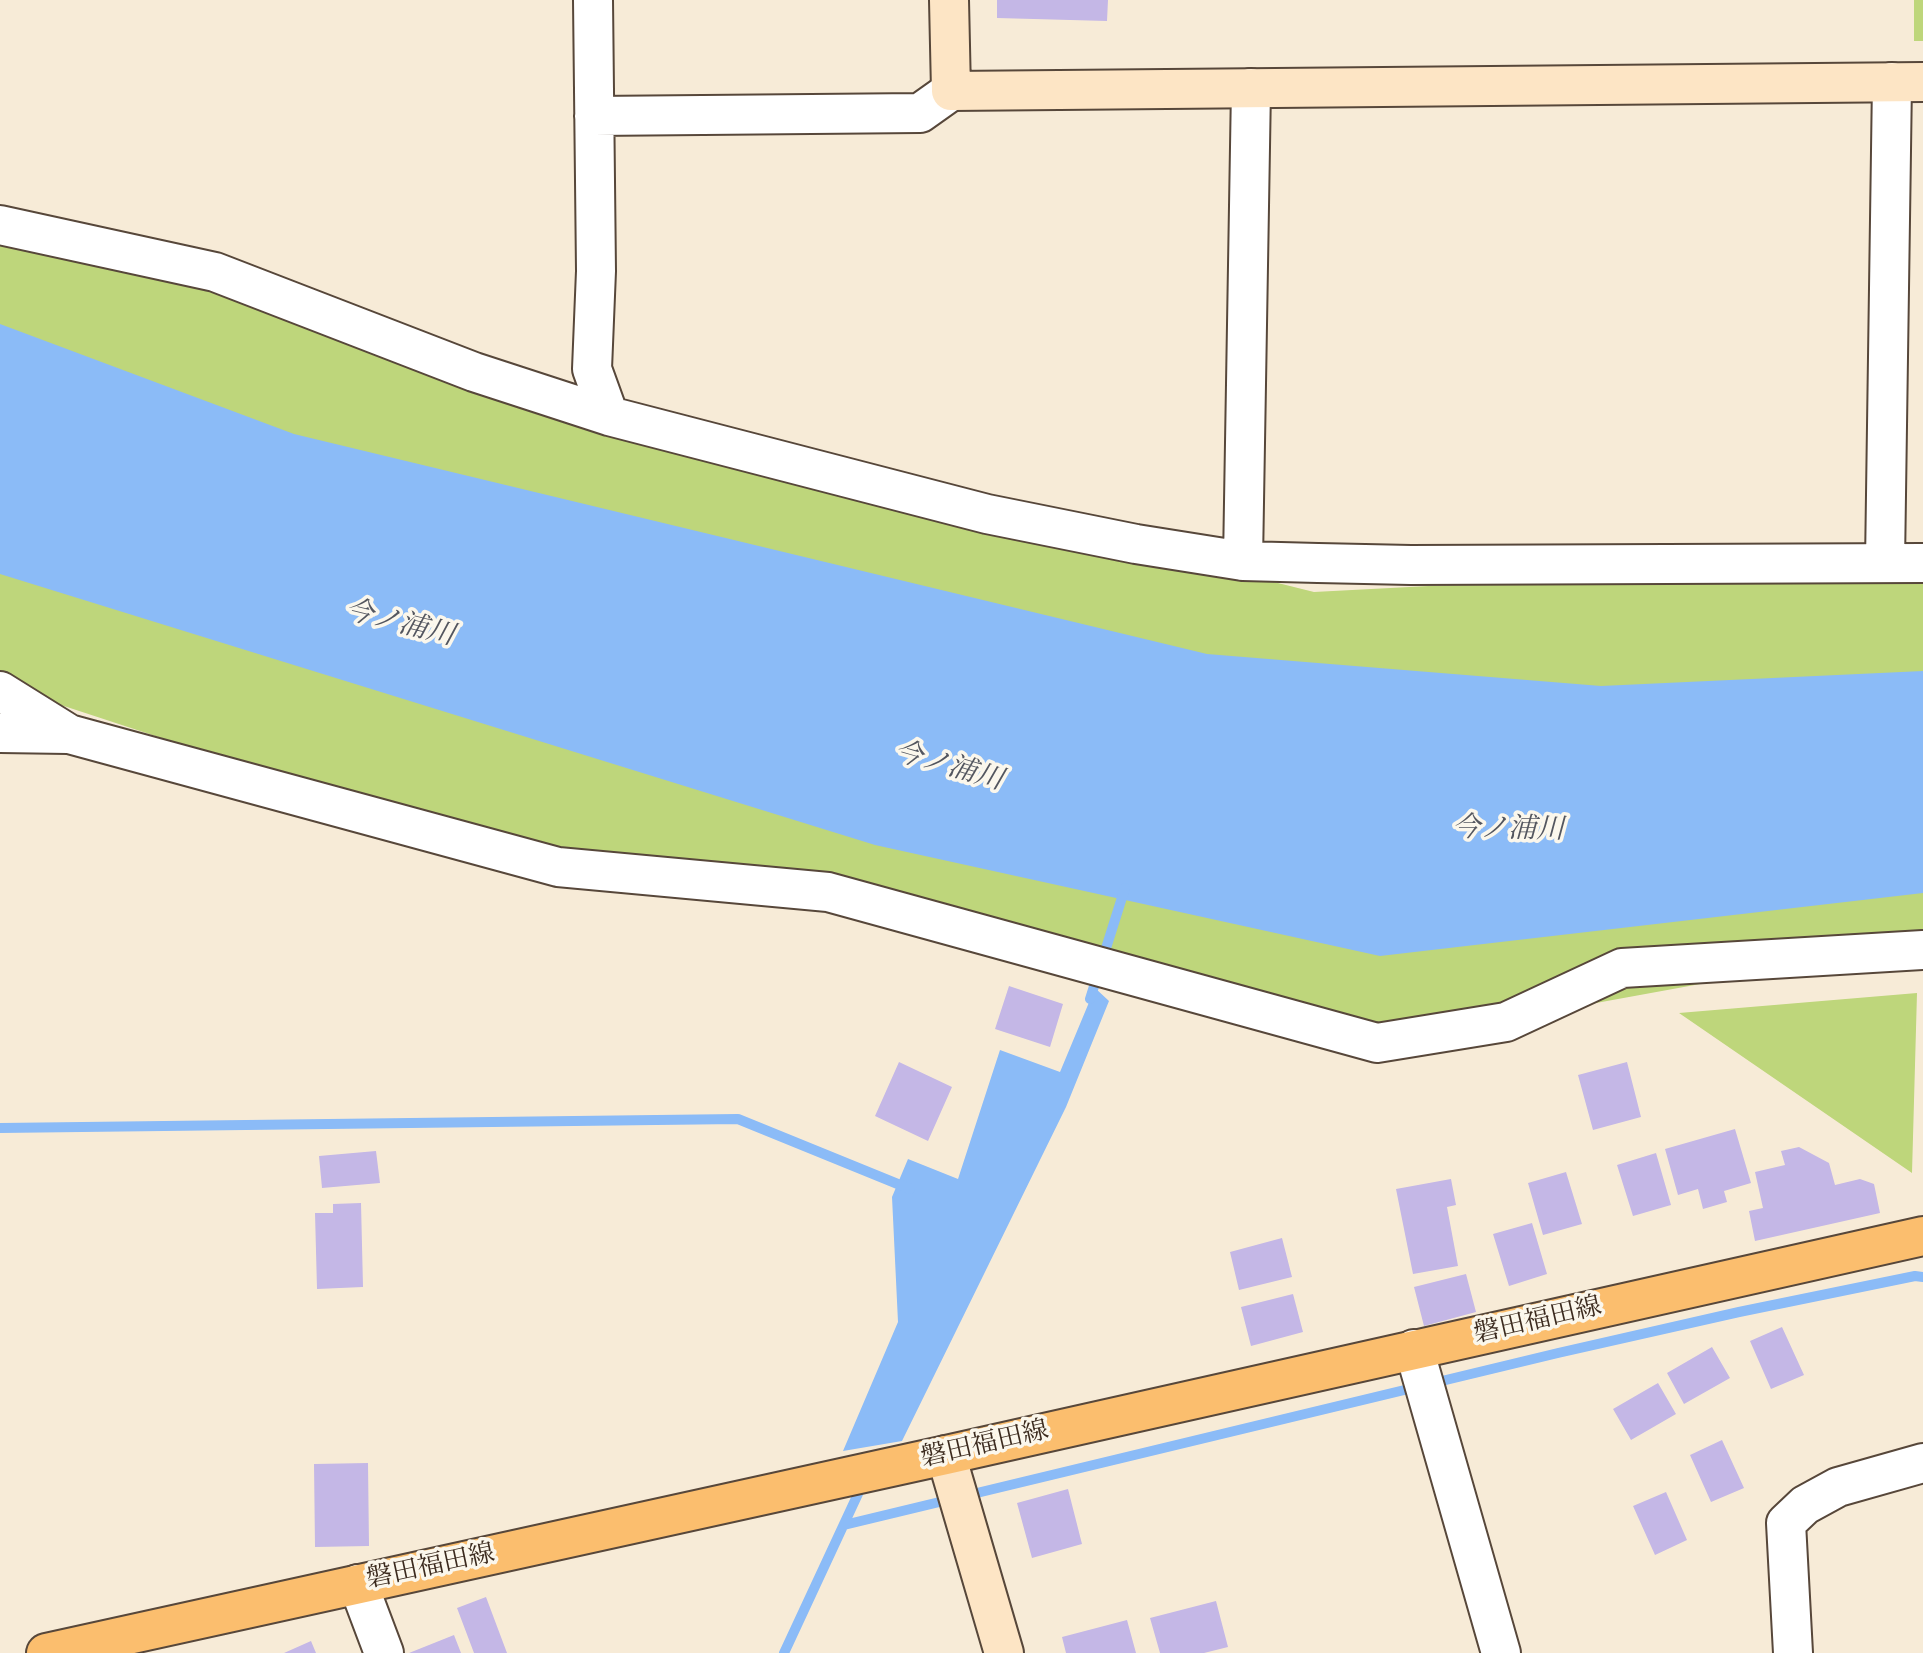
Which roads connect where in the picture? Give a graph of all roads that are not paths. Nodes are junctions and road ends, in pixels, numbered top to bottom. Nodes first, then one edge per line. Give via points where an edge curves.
1 (593, 0) edge
2 (949, 0) edge
3 (1908, 82) edge
4 (1251, 88) junction
5 (951, 91) junction
6 (594, 116) junction
7 (0, 225) edge
8 (609, 416) junction
9 (1242, 561) junction
10 (1885, 563) junction
11 (1923, 564) edge
12 (0, 691) edge
13 (0, 733) edge
14 (69, 734) junction
15 (1923, 950) edge
16 (1923, 1236) edge
17 (1414, 1349) junction
18 (946, 1455) junction
19 (1923, 1463) edge
20 (358, 1584) junction
21 (46, 1653) edge
22 (384, 1653) edge
23 (1004, 1653) edge
24 (1500, 1653) edge
25 (1793, 1653) edge

1 - 6 street
2 - 5 street
3 - 4 street
3 - 10 street
4 - 5 street
4 - 9 street
5 - 6 street via 920,113
6 - 8 street via 592,369
7 - 8 street via 215,272 474,372
8 - 9 street via 987,514
9 - 10 street
10 - 11 street
12 - 14 street
13 - 14 street
14 - 15 street via 558,867 828,892 1377,1043 1506,1022 1622,968
16 - 17 main road, 磐田福田線
17 - 18 main road, 磐田福田線
17 - 24 street
18 - 20 main road, 磐田福田線
18 - 23 street
19 - 25 street via 1838,1487 1805,1505 1786,1523
20 - 21 main road, 磐田福田線
20 - 22 street

